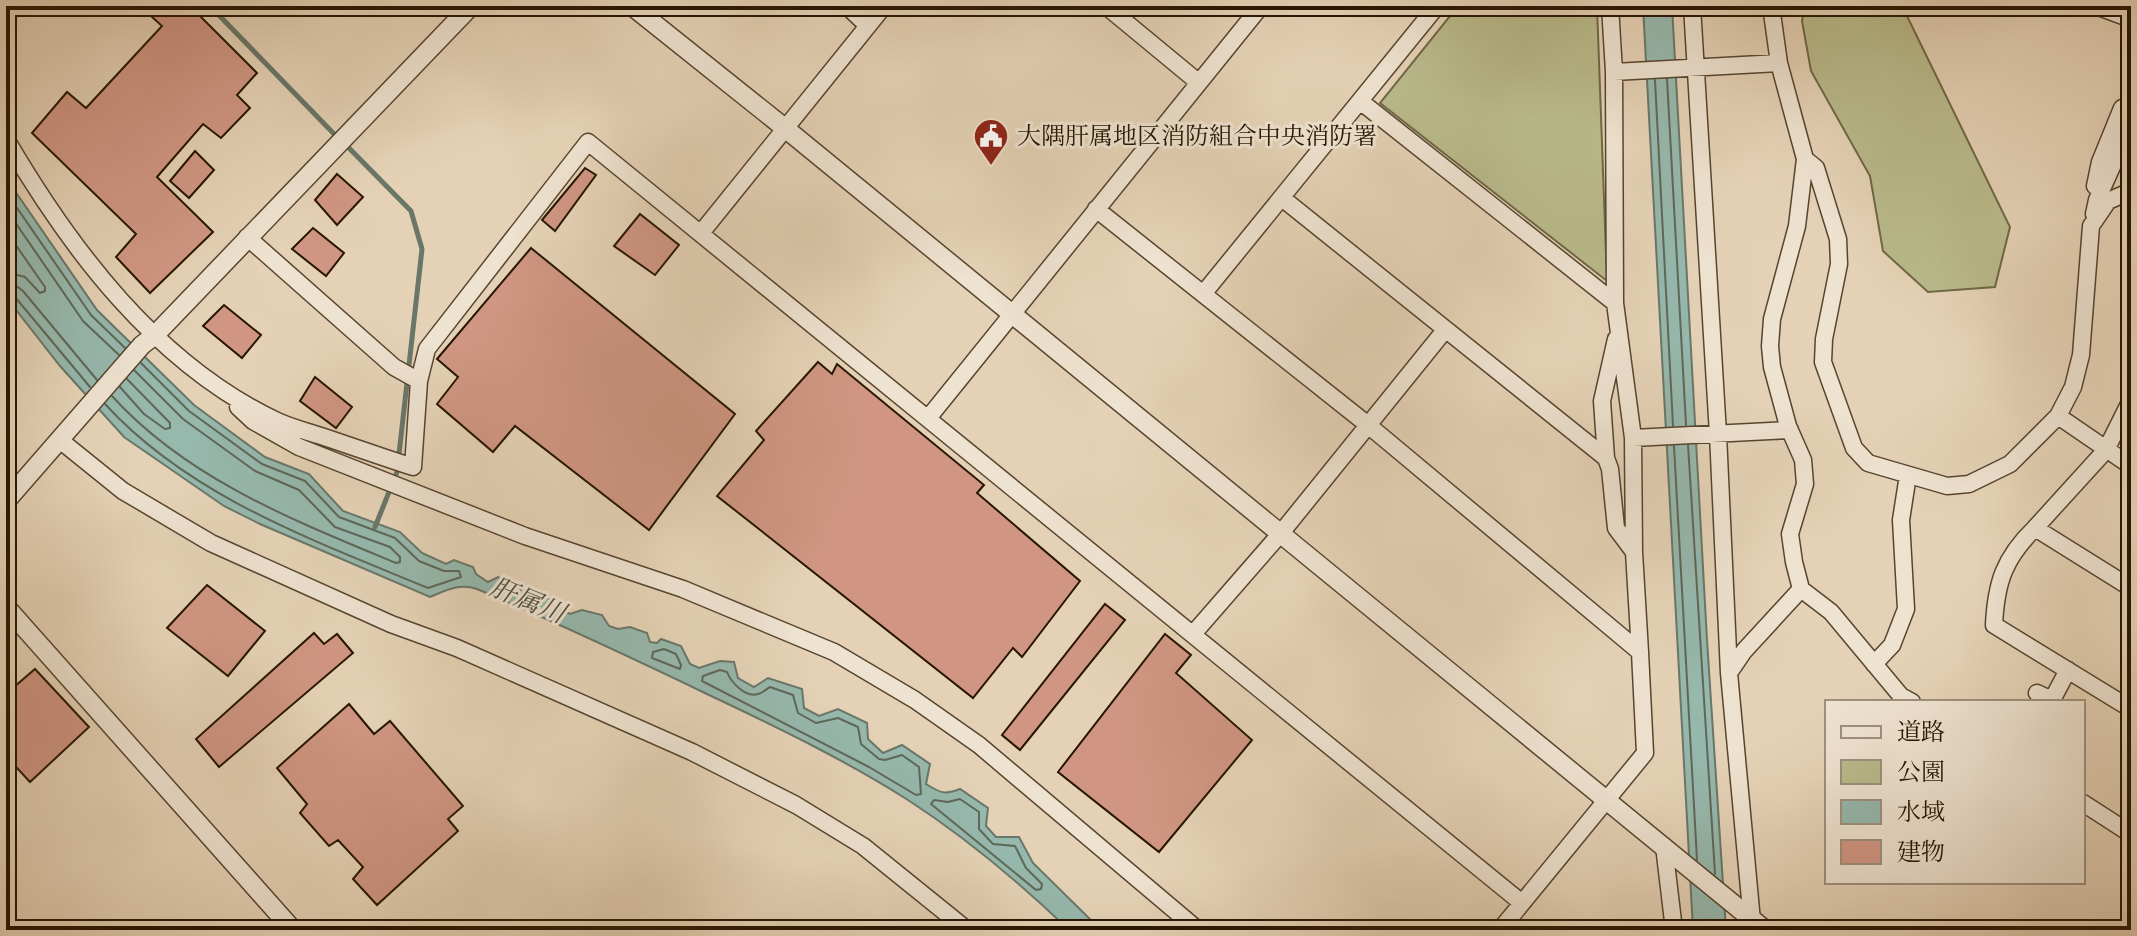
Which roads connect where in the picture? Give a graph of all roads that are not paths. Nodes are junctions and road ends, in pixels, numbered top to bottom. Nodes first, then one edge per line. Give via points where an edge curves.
1 (471, 6) edge
2 (632, 6) edge
3 (847, 6) edge
4 (884, 6) edge
5 (1106, 6) edge
6 (1261, 6) edge
7 (1437, 6) edge
8 (1610, 6) edge
9 (1692, 6) edge
10 (1771, 6) edge
11 (2096, 6) edge
12 (2126, 13) edge
13 (868, 26) junction
14 (1779, 63) junction
15 (1693, 69) junction
16 (1614, 72) junction
17 (1198, 82) junction
18 (1360, 101) junction
19 (2122, 108) dead end
20 (2131, 124) edge
21 (786, 129) junction
22 (6, 139) edge
23 (1805, 159) junction
24 (2131, 191) edge
25 (1282, 198) junction
26 (2097, 200) junction
27 (1096, 209) junction
28 (2091, 226) junction
29 (701, 233) junction
30 (247, 237) junction
31 (1203, 294) junction
32 (1615, 303) junction
33 (1011, 314) junction
34 (1618, 329) junction
35 (1445, 330) junction
36 (148, 340) junction
37 (417, 380) junction
38 (216, 388) junction
39 (2131, 400) edge
40 (2058, 416) junction
41 (929, 417) junction
42 (1368, 425) junction
43 (1790, 430) junction
44 (1714, 434) junction
45 (64, 437) junction
46 (1633, 438) junction
47 (2106, 450) junction
48 (1606, 458) junction
49 (2131, 466) edge
50 (1908, 475) junction
51 (6, 501) edge
52 (2035, 528) junction
53 (1281, 533) junction
54 (1634, 552) junction
55 (2131, 588) edge
56 (1801, 589) junction
57 (6, 607) edge
58 (1193, 634) junction
59 (1640, 652) junction
60 (1874, 664) junction
61 (2068, 670) junction
62 (1729, 673) junction
63 (2037, 693) dead end
64 (1908, 700) edge
65 (2131, 709) edge
66 (1605, 800) junction
67 (2085, 804) edge
68 (2131, 834) edge
69 (1668, 849) junction
70 (1522, 903) junction
71 (1759, 925) edge
72 (293, 930) edge
73 (967, 930) edge
74 (1198, 930) edge
75 (1500, 930) edge
76 (1674, 930) edge

1 - 30 street
2 - 21 street
3 - 13 street
4 - 13 street
5 - 17 street
6 - 17 street
7 - 18 street
8 - 16 street
9 - 15 street
10 - 14 street
11 - 12 street
13 - 21 street
14 - 15 street
14 - 23 street
15 - 16 street
15 - 44 street
16 - 32 street
17 - 27 street
18 - 25 street
18 - 32 street
19 - 26 street via 2100,162
20 - 26 street
21 - 29 street
21 - 33 street
22 - 36 street via 62,227
23 - 43 street via 1797,226 1770,346
23 - 50 street via 1816,168 1838,239 1839,264 1823,362 1854,448 1868,463
24 - 28 street via 2108,201
25 - 31 street
25 - 35 street
26 - 28 street
27 - 31 street
27 - 33 street
28 - 40 street via 2081,355
29 - 37 street via 588,142 427,349
29 - 41 street
30 - 36 street
30 - 37 street via 396,369
31 - 42 street
32 - 34 street
33 - 41 street
33 - 53 street
34 - 46 street
34 - 48 street via 1602,401
35 - 42 street
35 - 48 street
36 - 38 street
36 - 45 street
37 - 38 street via 413,467 277,421
38 - 74 street via 253,421 299,447 525,536 683,589 834,652 979,745
39 - 47 street
40 - 47 street
40 - 50 street via 2010,464 1969,484 1947,486
41 - 58 street
42 - 53 street
42 - 59 street
43 - 44 street
43 - 56 street via 1803,460 1805,484 1790,534
44 - 46 street
44 - 62 street
45 - 51 street
45 - 73 street via 123,491 211,543 692,752 796,805 863,846
46 - 54 street
47 - 49 street
47 - 52 street
48 - 54 street via 1616,528
50 - 60 street via 1901,520 1906,609 1892,645
52 - 55 street
52 - 61 street via 2004,567 1995,594 1994,625
53 - 58 street
53 - 66 street
54 - 59 street
56 - 60 street via 1831,612
56 - 62 street
57 - 72 street
58 - 70 street
59 - 66 street via 1645,753
60 - 64 street
61 - 63 street via 2052,700
61 - 65 street
62 - 71 street
66 - 69 street
66 - 70 street
67 - 68 street
69 - 71 street
69 - 76 street
70 - 75 street

